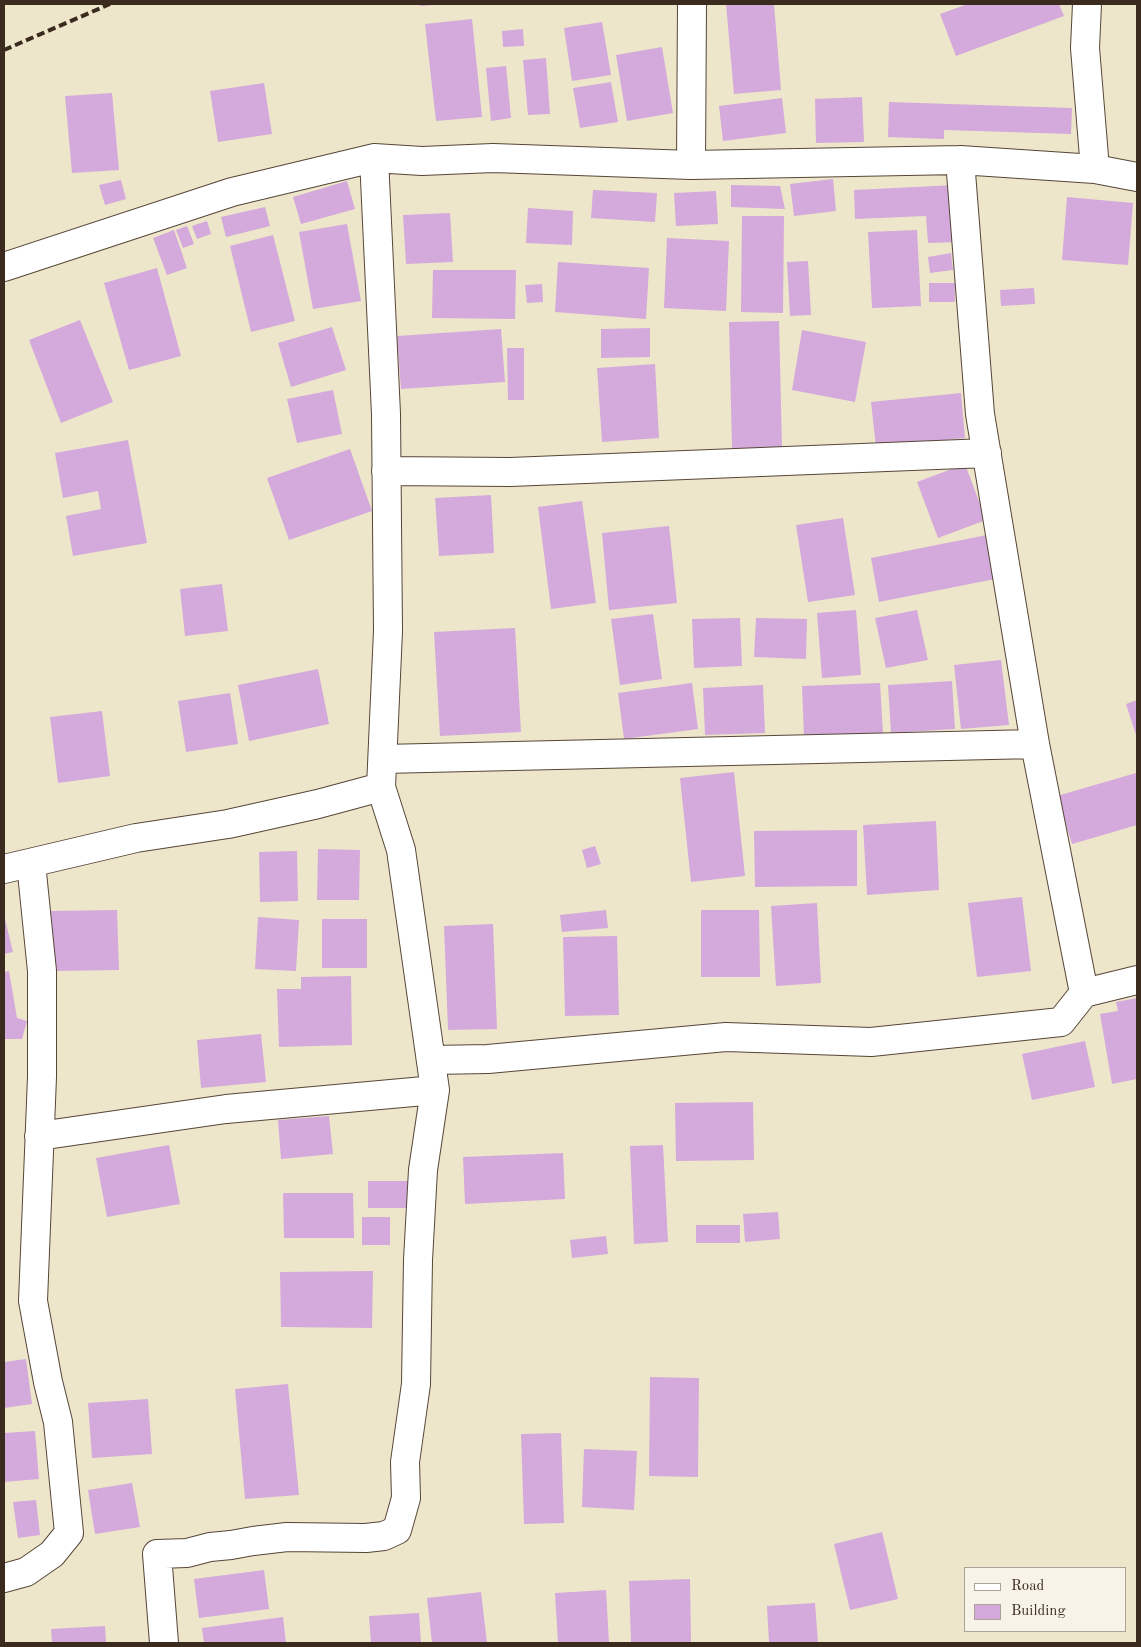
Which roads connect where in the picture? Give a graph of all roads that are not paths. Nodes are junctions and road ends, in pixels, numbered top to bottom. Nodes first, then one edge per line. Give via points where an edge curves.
1 (692, 4) edge
2 (1087, 4) edge
3 (374, 158) junction
4 (960, 160) junction
5 (691, 165) junction
6 (1095, 170) junction
7 (1137, 177) edge
8 (4, 268) edge
9 (987, 453) junction
10 (386, 471) junction
11 (1035, 744) junction
12 (383, 758) junction
13 (381, 787) junction
14 (31, 863) junction
15 (4, 869) edge
16 (1137, 980) edge
17 (1084, 993) junction
18 (431, 1060) junction
19 (435, 1090) junction
20 (39, 1136) junction
21 (4, 1578) edge
22 (164, 1643) edge

1 - 5 street
2 - 6 street via 1085,48
3 - 5 street via 422,162 493,158
3 - 8 street via 232,192
3 - 10 street
4 - 5 street
4 - 6 street
4 - 9 street via 980,414
6 - 7 street
9 - 10 street via 510,472
9 - 11 street
10 - 12 street via 388,631
11 - 12 street
11 - 17 street
12 - 13 street
13 - 14 street via 237,822 136,838
13 - 18 street via 402,850
14 - 15 street
14 - 20 street via 42,971
16 - 17 street
17 - 18 street via 1061,1022 871,1042 726,1037 488,1059
18 - 19 street
19 - 20 street via 226,1109
19 - 22 street via 423,1170 416,1384 406,1462 406,1498 397,1530 384,1536 366,1538 287,1537 187,1553 157,1554
20 - 21 street via 32,1302 58,1422 69,1532 52,1554 26,1572

